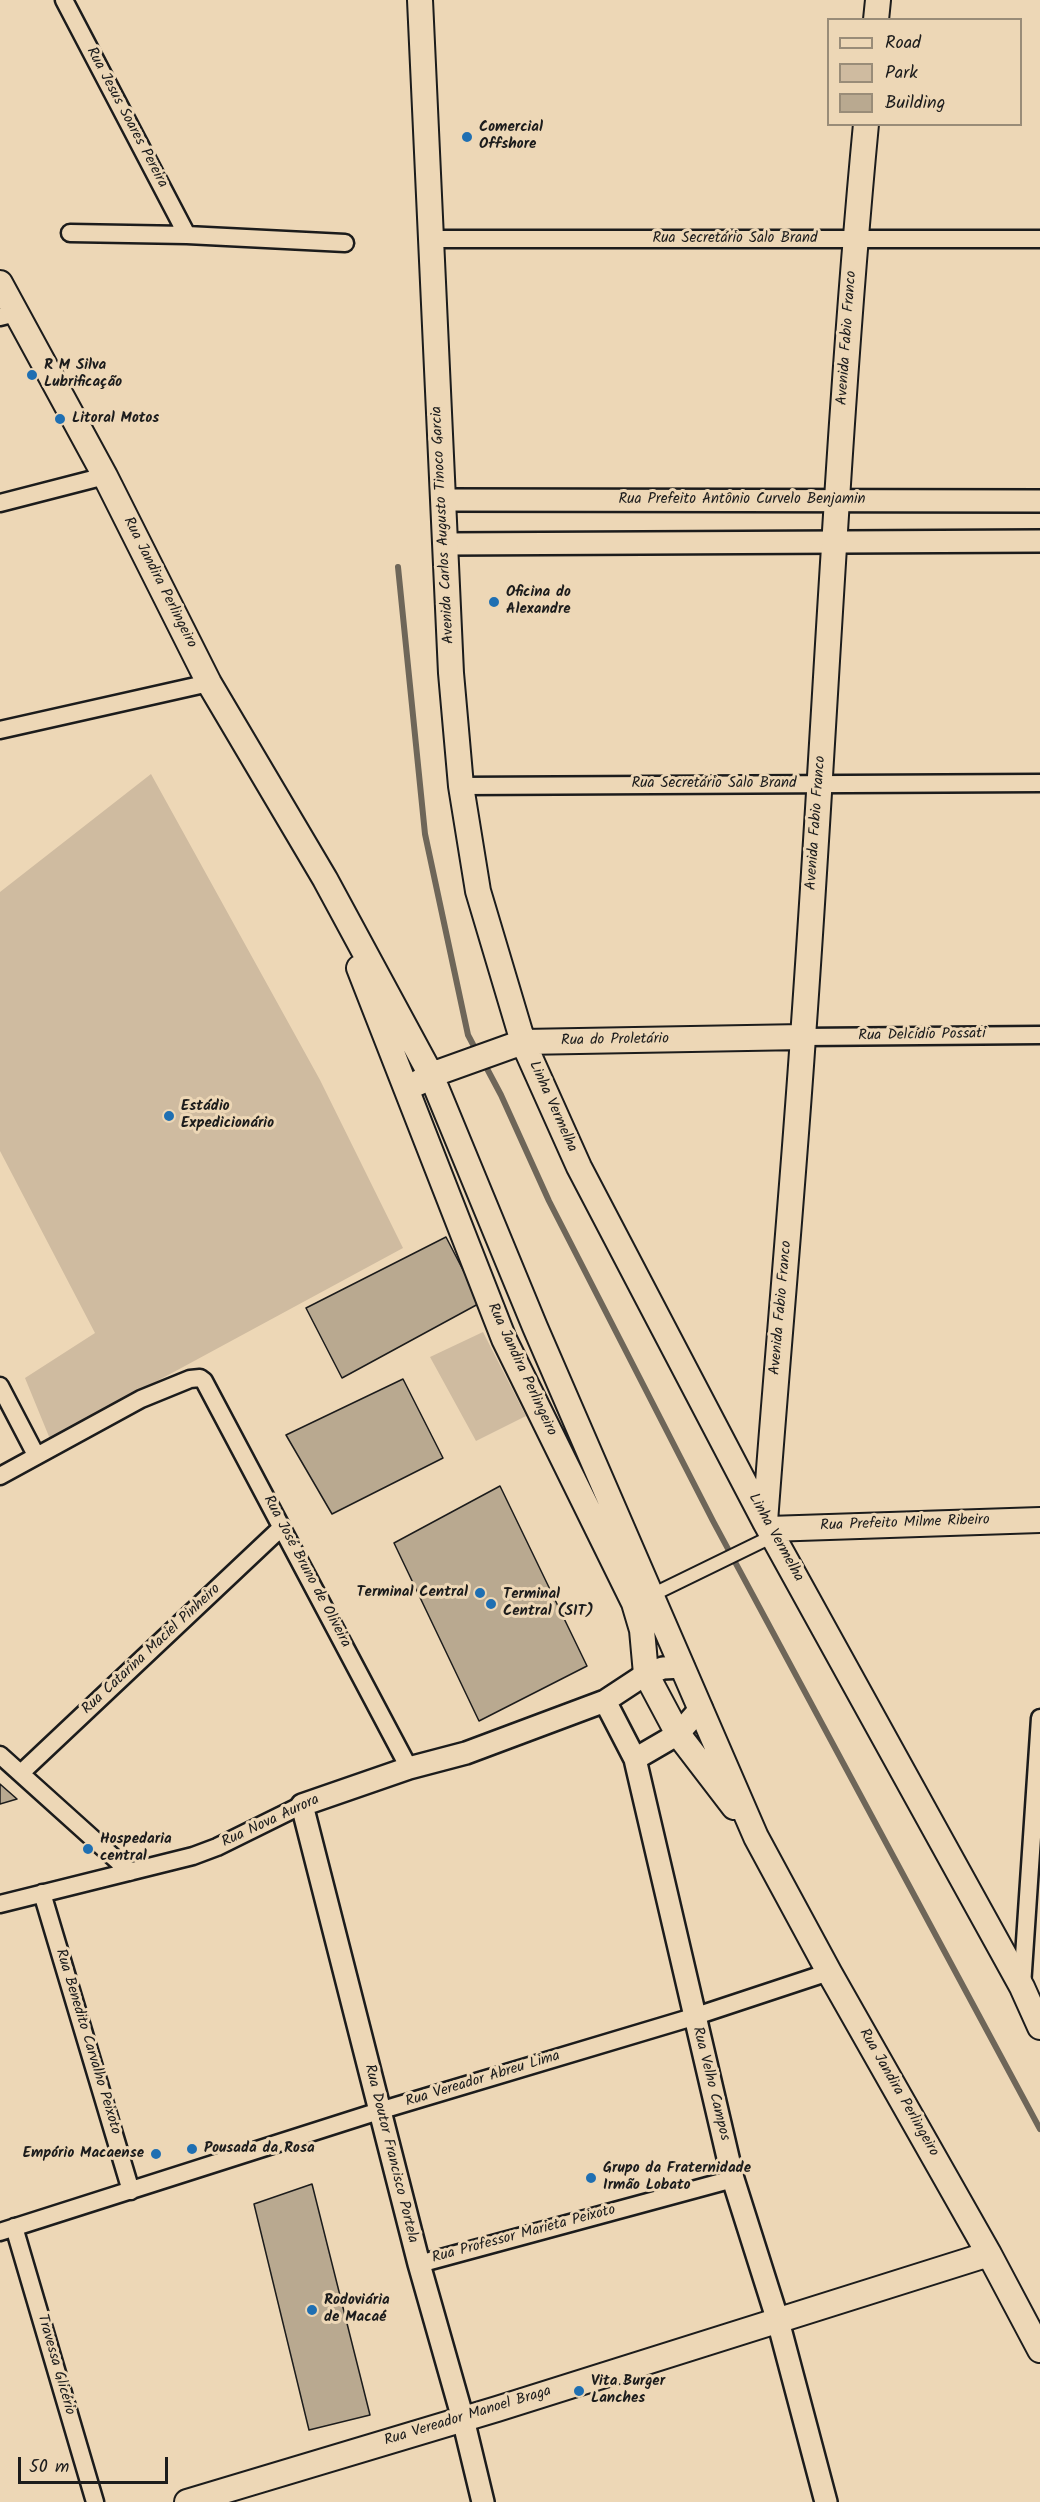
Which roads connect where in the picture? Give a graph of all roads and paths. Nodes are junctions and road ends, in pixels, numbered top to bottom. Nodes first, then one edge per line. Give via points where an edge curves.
1 (64, 0) edge
2 (420, 0) edge
3 (878, 0) edge
4 (876, 18) edge
5 (866, 126) edge
6 (70, 233) dead end
7 (187, 235) junction
8 (855, 238) junction
9 (430, 239) junction
10 (1040, 239) edge
11 (345, 243) dead end
12 (0, 283) edge
13 (8, 315) edge
14 (105, 476) junction
15 (443, 500) junction
16 (837, 501) junction
17 (1040, 501) edge
18 (0, 503) edge
19 (1040, 541) edge
20 (834, 543) junction
21 (445, 544) junction
22 (210, 683) junction
23 (0, 730) edge
24 (819, 783) junction
25 (1040, 783) edge
26 (461, 786) junction
27 (325, 879) junction
28 (1040, 1035) edge
29 (803, 1037) junction
30 (518, 1044) junction
31 (432, 1075) junction
32 (409, 1099) junction
33 (535, 1327) junction
34 (504, 1339) junction
35 (0, 1386) edge
36 (728, 1450) junction
37 (770, 1453) junction
38 (36, 1455) junction
39 (0, 1476) edge
40 (1040, 1520) edge
41 (282, 1527) junction
42 (769, 1529) junction
43 (652, 1595) junction
44 (683, 1667) junction
45 (646, 1674) junction
46 (605, 1701) junction
47 (701, 1708) junction
48 (1040, 1718) edge
49 (678, 1734) junction
50 (0, 1755) edge
51 (635, 1759) junction
52 (409, 1768) junction
53 (21, 1773) junction
54 (302, 1805) junction
55 (756, 1837) junction
56 (130, 1872) junction
57 (42, 1893) junction
58 (0, 1904) edge
59 (829, 1972) junction
60 (1022, 1987) junction
61 (693, 2017) junction
62 (1040, 2027) edge
63 (379, 2111) junction
64 (733, 2179) junction
65 (131, 2191) junction
66 (7, 2230) edge
67 (989, 2254) junction
68 (418, 2264) junction
69 (778, 2322) junction
70 (1040, 2350) edge
71 (463, 2419) junction
72 (95, 2502) edge
73 (187, 2502) edge
74 (483, 2502) edge
75 (826, 2502) edge

1 - 7 street, Rua Jesus Soares Pereira
2 - 9 main road, Avenida Carlos Augusto Tinoco Garcia
3 - 4 main road
5 - 8 main road, Avenida Fabio Franco
6 - 7 street
7 - 11 street
8 - 9 street, Rua Secretário Salo Brand
8 - 10 street, Rua Secretário Salo Brand
8 - 16 main road, Avenida Fabio Franco
9 - 15 main road, Avenida Carlos Augusto Tinoco Garcia
12 - 13 main road, Rua Jandira Perlingeiro
13 - 14 main road, Rua Jandira Perlingeiro
14 - 18 street
14 - 22 main road, Rua Jandira Perlingeiro
15 - 16 street, Rua Prefeito Antônio Curvelo Benjamin
15 - 21 main road, Avenida Carlos Augusto Tinoco Garcia
16 - 17 street, Rua Prefeito Antônio Curvelo Benjamin
16 - 20 main road, Avenida Fabio Franco
19 - 20 street
20 - 21 street
20 - 24 main road, Avenida Fabio Franco
21 - 26 main road, Avenida Carlos Augusto Tinoco Garcia
22 - 23 street
22 - 27 main road, Rua Jandira Perlingeiro
24 - 25 street, Rua Secretário Salo Brand
24 - 26 street, Rua Secretário Salo Brand
24 - 29 main road, Avenida Fabio Franco
26 - 30 main road, Avenida Carlos Augusto Tinoco Garcia via 478,891
27 - 31 main road, Rua Jandira Perlingeiro
27 - 32 main road, Rua Jandira Perlingeiro
28 - 29 street, Rua Delcídio Possati
29 - 30 main road, Rua do Proletário
29 - 37 main road, Avenida Fabio Franco
30 - 31 main road, Rua do Proletário
30 - 36 main road, Linha Vermelha
31 - 32 main road via 414,1088
31 - 33 main road, Rua Jandira Perlingeiro
32 - 34 main road, Rua Jandira Perlingeiro
33 - 34 main road via 519,1339
33 - 43 main road, Rua Jandira Perlingeiro
34 - 45 main road, Rua Jandira Perlingeiro via 627,1588 642,1630
35 - 38 street
36 - 37 main road via 749,1459
36 - 42 main road, Linha Vermelha
37 - 42 main road, Avenida Fabio Franco
38 - 39 street
38 - 41 street, Rua José Bruno de Oliveira via 141,1399 200,1378
40 - 42 main road, Rua Prefeito Milme Ribeiro
41 - 52 street, Rua José Bruno de Oliveira
41 - 53 street, Rua Catarina Maciel Pinheiro
42 - 43 street via 745,1551
42 - 60 main road, Linha Vermelha
43 - 44 main road, Rua Jandira Perlingeiro
44 - 45 street
44 - 47 main road, Rua Jandira Perlingeiro
45 - 46 street, Rua Nova Aurora
45 - 49 main road, Rua Jandira Perlingeiro
46 - 51 street, Rua Velho Campos
46 - 52 street, Rua Nova Aurora via 466,1753
47 - 49 street
47 - 55 main road, Rua Jandira Perlingeiro
48 - 60 street
49 - 51 street
49 - 55 main road, Rua Jandira Perlingeiro
50 - 53 street
51 - 61 street, Rua Velho Campos
52 - 54 street, Rua Nova Aurora
53 - 56 street
54 - 56 street, Rua Nova Aurora via 201,1853
54 - 63 street, Rua Doutor Francisco Portela
55 - 59 main road, Rua Jandira Perlingeiro
56 - 57 street, Rua Nova Aurora
57 - 58 street, Rua Nova Aurora
57 - 65 street, Rua Benedito Carvalho Peixoto
59 - 61 street, Rua Vereador Abreu Lima
59 - 67 main road, Rua Jandira Perlingeiro
60 - 62 main road, Linha Vermelha
61 - 63 street, Rua Vereador Abreu Lima
61 - 64 street, Rua Velho Campos
63 - 65 street, Rua Vereador Abreu Lima
63 - 68 street, Rua Doutor Francisco Portela
64 - 68 street, Rua Professor Marieta Peixoto
64 - 69 street, Rua Velho Campos
65 - 66 street, Rua Vereador Abreu Lima
66 - 72 street, Travessa Glicério
67 - 69 main road, Rua Vereador Manoel Braga
67 - 70 main road, Rua Jandira Perlingeiro
68 - 71 street, Rua Doutor Francisco Portela
69 - 71 main road, Rua Vereador Manoel Braga
69 - 75 street, Rua Velho Campos
71 - 73 main road, Rua Vereador Manoel Braga
71 - 74 street, Rua Doutor Francisco Portela

